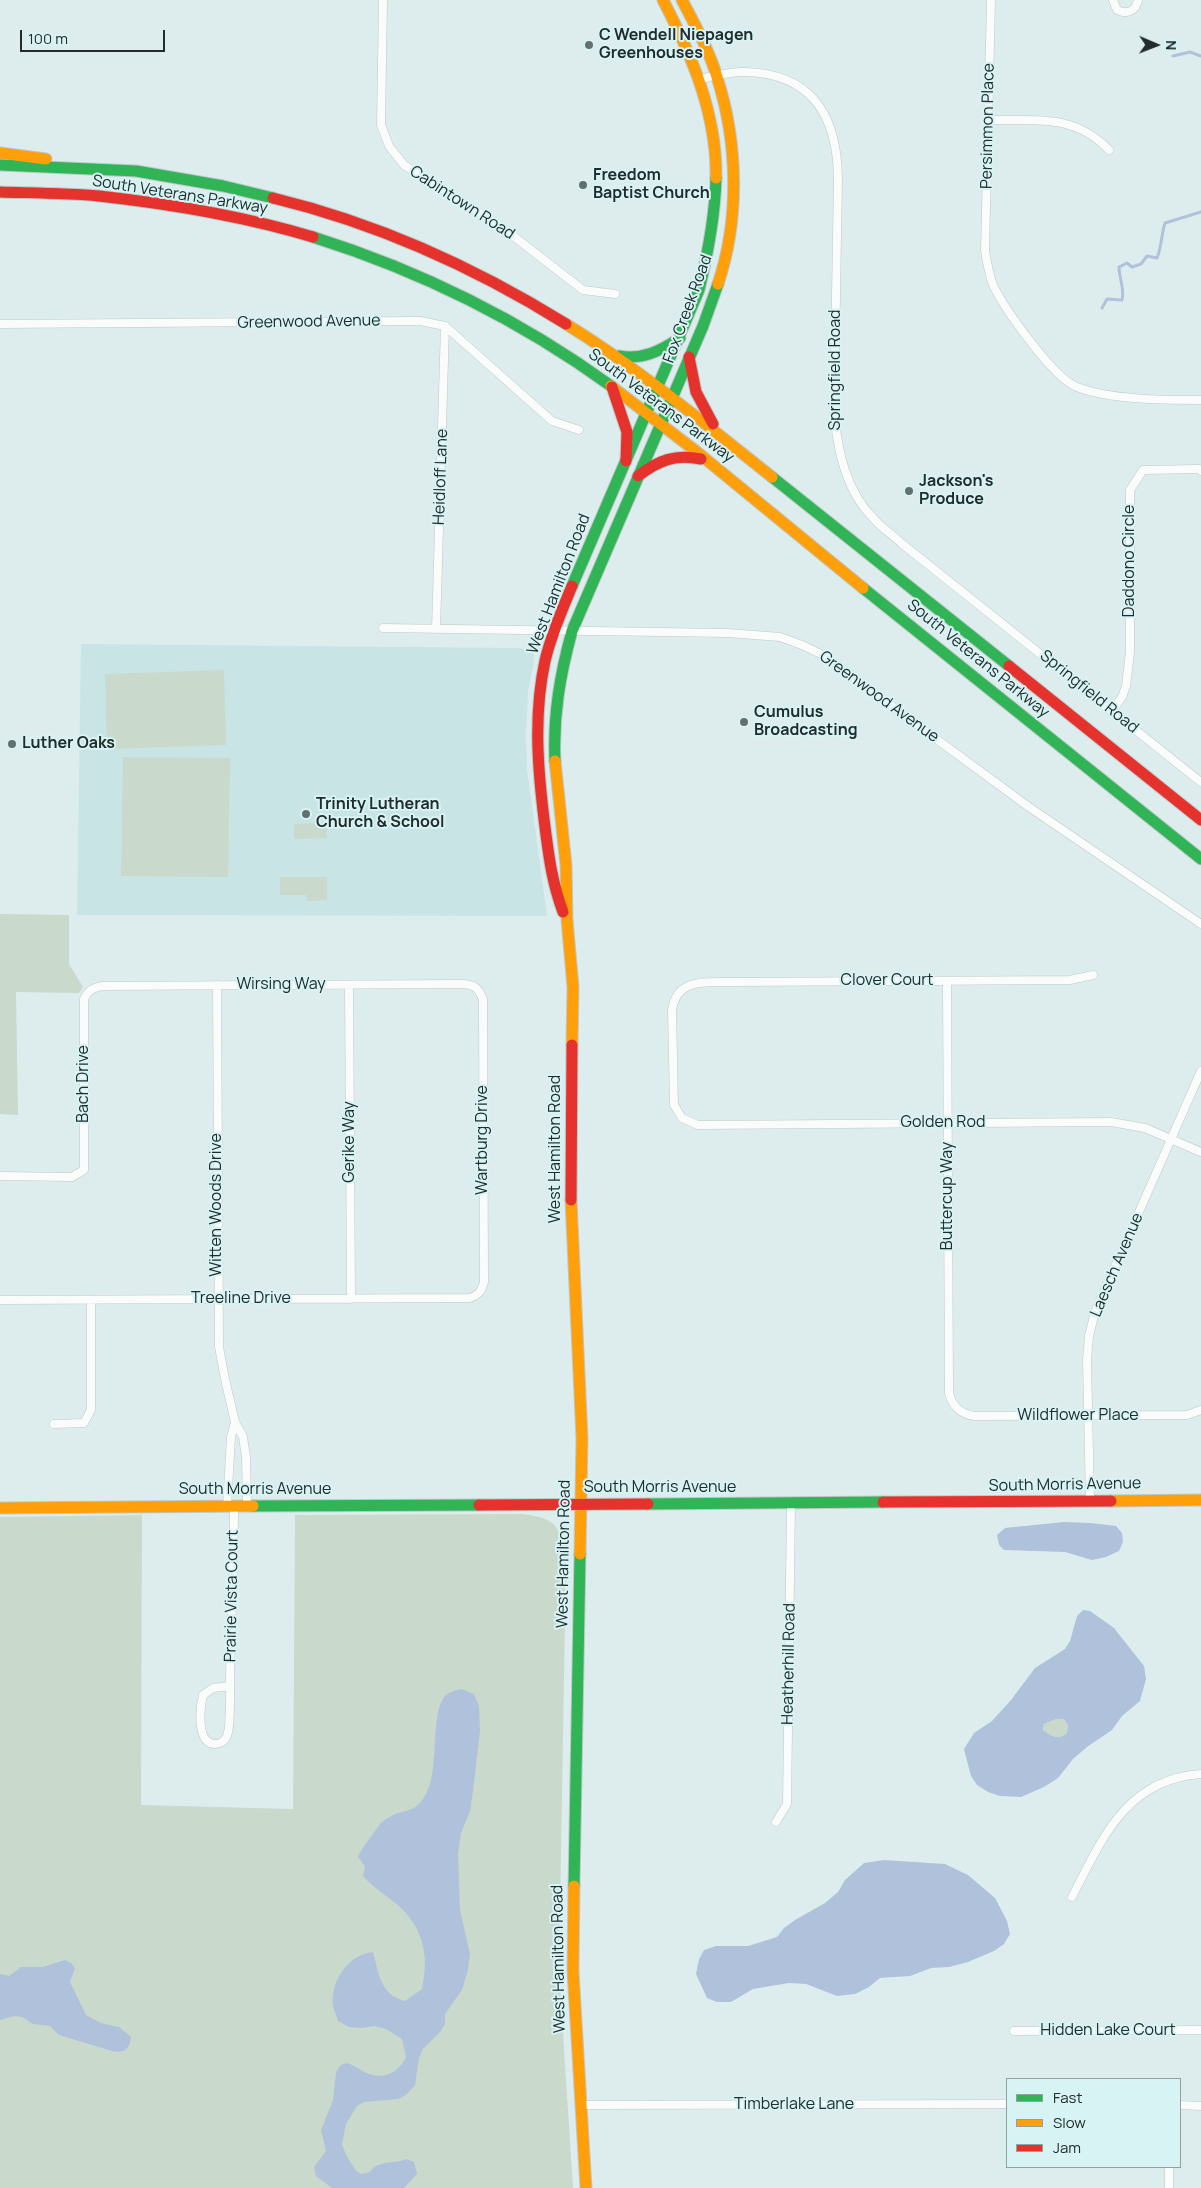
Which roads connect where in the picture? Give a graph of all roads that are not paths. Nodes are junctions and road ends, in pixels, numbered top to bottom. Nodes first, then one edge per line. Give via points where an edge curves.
1 (383, 0) edge
2 (663, 0) edge
3 (682, 0) edge
4 (991, 0) edge
5 (1113, 0) edge
6 (1138, 0) edge
7 (717, 76) junction
8 (700, 79) junction
9 (989, 120) junction
10 (1109, 150) dead end
11 (0, 153) edge
12 (0, 166) edge
13 (114, 169) junction
14 (0, 192) edge
15 (615, 294) dead end
16 (0, 324) edge
17 (445, 326) junction
18 (680, 338) junction
19 (617, 356) junction
20 (689, 357) junction
21 (611, 386) junction
22 (659, 387) junction
23 (672, 397) junction
24 (1201, 400) edge
25 (646, 414) junction
26 (660, 424) junction
27 (579, 430) dead end
28 (722, 437) junction
29 (706, 460) junction
30 (626, 461) junction
31 (1201, 471) edge
32 (638, 476) junction
33 (383, 628) dead end
34 (436, 629) junction
35 (554, 631) junction
36 (572, 631) junction
37 (1112, 711) junction
38 (1201, 782) edge
39 (1201, 820) edge
40 (1201, 859) edge
41 (567, 920) junction
42 (1201, 924) edge
43 (1093, 975) dead end
44 (947, 981) junction
45 (350, 985) junction
46 (217, 986) junction
47 (477, 988) joint
48 (87, 993) joint
49 (1201, 1071) edge
50 (682, 1118) joint
51 (948, 1123) junction
52 (1171, 1139) junction
53 (1201, 1152) edge
54 (0, 1176) edge
55 (480, 1292) joint
56 (218, 1299) junction
57 (351, 1299) junction
58 (0, 1300) edge
59 (91, 1300) junction
60 (958, 1409) joint
61 (1200, 1410) edge
62 (1088, 1416) junction
63 (236, 1422) junction
64 (54, 1424) dead end
65 (1201, 1500) edge
66 (1090, 1501) junction
67 (582, 1504) junction
68 (791, 1504) junction
69 (230, 1506) junction
70 (247, 1506) junction
71 (0, 1508) edge
72 (230, 1686) junction
73 (1201, 1774) edge
74 (776, 1822) dead end
75 (1072, 1896) dead end
76 (1201, 2030) edge
77 (1014, 2031) dead end
78 (1006, 2104) edge
79 (581, 2105) junction
80 (1201, 2106) edge
81 (1181, 2107) edge
82 (1169, 2168) edge
83 (586, 2188) edge
84 (1169, 2188) edge

1 - 15 street, Cabintown Road via 381,125 389,146 404,165 500,225 583,290
2 - 8 main road, Fox Creek Road
3 - 7 main road, Fox Creek Road
4 - 9 street, Persimmon Place
5 - 6 street via 1117,10 1125,12 1133,10
7 - 8 street, Springfield Road
7 - 20 main road, Fox Creek Road via 732,160 731,222 720,279
7 - 37 street, Springfield Road via 746,72 780,77 794,83 818,103 835,139 838,178 834,414 844,471 856,497 874,520
8 - 18 main road, Fox Creek Road via 715,142 715,221 707,264
9 - 10 street via 1068,123 1086,130
9 - 24 street, Persimmon Place via 985,252 993,284 1000,297 1041,354 1059,375 1074,386 1111,395
11 - 13 main road
12 - 13 main road, South Veterans Parkway
13 - 19 main road, South Veterans Parkway via 222,186 287,201 402,240 511,291
14 - 21 main road, South Veterans Parkway via 111,197 161,204 254,221 341,246 424,278 496,313
16 - 17 street, Greenwood Avenue via 420,321
17 - 27 street via 552,421
17 - 34 street, Heidloff Lane
18 - 19 main road via 643,359
18 - 22 main road, Fox Creek Road
19 - 22 main road, South Veterans Parkway
20 - 23 main road, Fox Creek Road
20 - 28 main road via 694,391
21 - 25 main road, South Veterans Parkway
21 - 30 main road via 628,434
22 - 23 main road, South Veterans Parkway
22 - 25 main road, West Hamilton Road
23 - 26 main road, Fox Creek Road
23 - 28 main road, South Veterans Parkway
25 - 26 main road, South Veterans Parkway
25 - 30 main road, West Hamilton Road
26 - 29 main road, South Veterans Parkway
26 - 32 main road, West Hamilton Road
28 - 39 main road, South Veterans Parkway
29 - 32 main road via 673,456 651,465
29 - 40 main road, South Veterans Parkway
30 - 35 main road, West Hamilton Road
31 - 37 street, Daddono Circle via 1143,470 1130,490 1129,666 1122,697
32 - 36 main road, West Hamilton Road
33 - 34 street, Greenwood Avenue
34 - 35 street, Greenwood Avenue
35 - 36 street, Greenwood Avenue
35 - 41 main road, West Hamilton Road via 540,685 537,742 553,885
36 - 41 main road, West Hamilton Road via 554,720 554,760 566,865
36 - 42 street, Greenwood Avenue via 756,634 780,637 813,649 1037,812
37 - 38 street, Springfield Road
41 - 67 main road, West Hamilton Road via 573,987 570,1178 580,1379
43 - 44 street, Clover Court via 1070,980
44 - 50 street, Clover Court via 695,983 682,990 674,1002 673,1101
44 - 51 street, Buttercup Way
45 - 46 street, Wirsing Way
45 - 47 street, Wirsing Way via 470,984
45 - 57 street, Gerike Way
46 - 48 street, Wirsing Way via 102,986
46 - 56 street, Witten Woods Drive
47 - 55 street, Wartburg Drive via 483,1010 484,1282
48 - 54 street, Bach Drive via 84,999 84,1170 72,1177
49 - 52 street, Laesch Avenue
50 - 51 street, Golden Rod via 698,1125
51 - 52 street, Golden Rod via 1111,1122 1144,1128
51 - 60 street, Buttercup Way via 949,1393
52 - 53 street, Golden Rod
52 - 62 street, Laesch Avenue via 1095,1312 1088,1348
55 - 57 street, Treeline Drive via 469,1298
56 - 57 street, Treeline Drive
56 - 59 street, Treeline Drive
56 - 63 street, Witten Woods Drive via 219,1348
58 - 59 street, Treeline Drive
59 - 64 street via 91,1410 84,1423
60 - 62 street, Wildflower Place via 974,1416
61 - 62 street, Wildflower Place via 1187,1415
62 - 66 street, Laesch Avenue
63 - 69 street, Witten Woods Drive via 231,1437
63 - 70 street, Witten Woods Drive via 243,1436 246,1457
65 - 66 main road, South Morris Avenue
66 - 68 main road, South Morris Avenue
67 - 68 main road, South Morris Avenue
67 - 70 main road, South Morris Avenue
67 - 79 main road, West Hamilton Road via 573,1971
68 - 74 street, Heatherhill Road via 787,1804
69 - 70 main road, South Morris Avenue
69 - 71 main road, South Morris Avenue
69 - 72 street, Prairie Vista Court
72 - 72 street, Prairie Vista Court via 227,1737 218,1744 211,1744 201,1732 203,1695 213,1688
73 - 75 street via 1162,1784 1125,1808 1105,1834
76 - 77 street, Hidden Lake Court
78 - 79 street, Timberlake Lane
79 - 83 main road, West Hamilton Road
80 - 81 street
82 - 84 street

